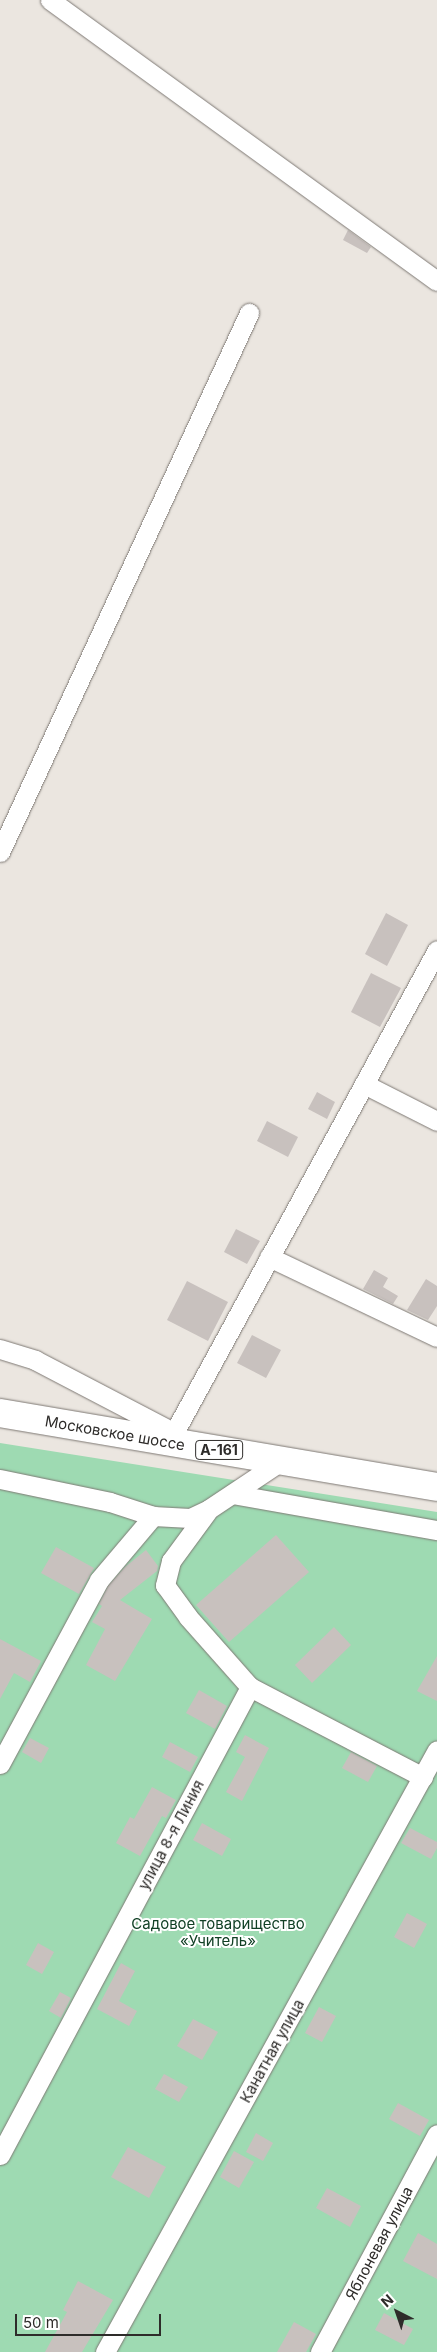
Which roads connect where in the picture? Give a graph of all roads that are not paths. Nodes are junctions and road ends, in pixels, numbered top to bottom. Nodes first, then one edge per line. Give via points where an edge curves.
1 (50, 0) edge
2 (437, 281) edge
3 (248, 313) dead end
4 (0, 852) edge
5 (437, 950) edge
6 (364, 1084) junction
7 (437, 1121) edge
8 (269, 1257) junction
9 (437, 1337) edge
10 (0, 1349) edge
11 (0, 1413) edge
12 (171, 1437) junction
13 (281, 1461) junction
14 (0, 1479) edge
15 (437, 1487) edge
16 (232, 1494) junction
17 (209, 1509) junction
18 (153, 1516) junction
19 (437, 1530) edge
20 (250, 1687) junction
21 (437, 1750) edge
22 (0, 1764) edge
23 (423, 1777) junction
24 (437, 2134) edge
25 (0, 2155) edge
26 (105, 2352) edge
27 (320, 2352) edge

1 - 2 street
3 - 4 street
5 - 6 street
6 - 7 street
6 - 8 street
8 - 9 street
8 - 12 street
10 - 12 street via 35,1360
11 - 12 highway, Московское шоссе / А-161
12 - 13 highway, Московское шоссе / А-161
13 - 15 highway, Московское шоссе / А-161
13 - 16 street
14 - 18 street via 110,1502
16 - 17 street
16 - 19 street
17 - 18 street via 190,1518
17 - 20 street via 171,1561 165,1585 188,1617
18 - 22 street via 99,1580
20 - 23 street
20 - 25 street, улица 8-я Линия
21 - 23 street, Канатная улица
23 - 26 street, Канатная улица
24 - 27 street, Яблоневая улица

